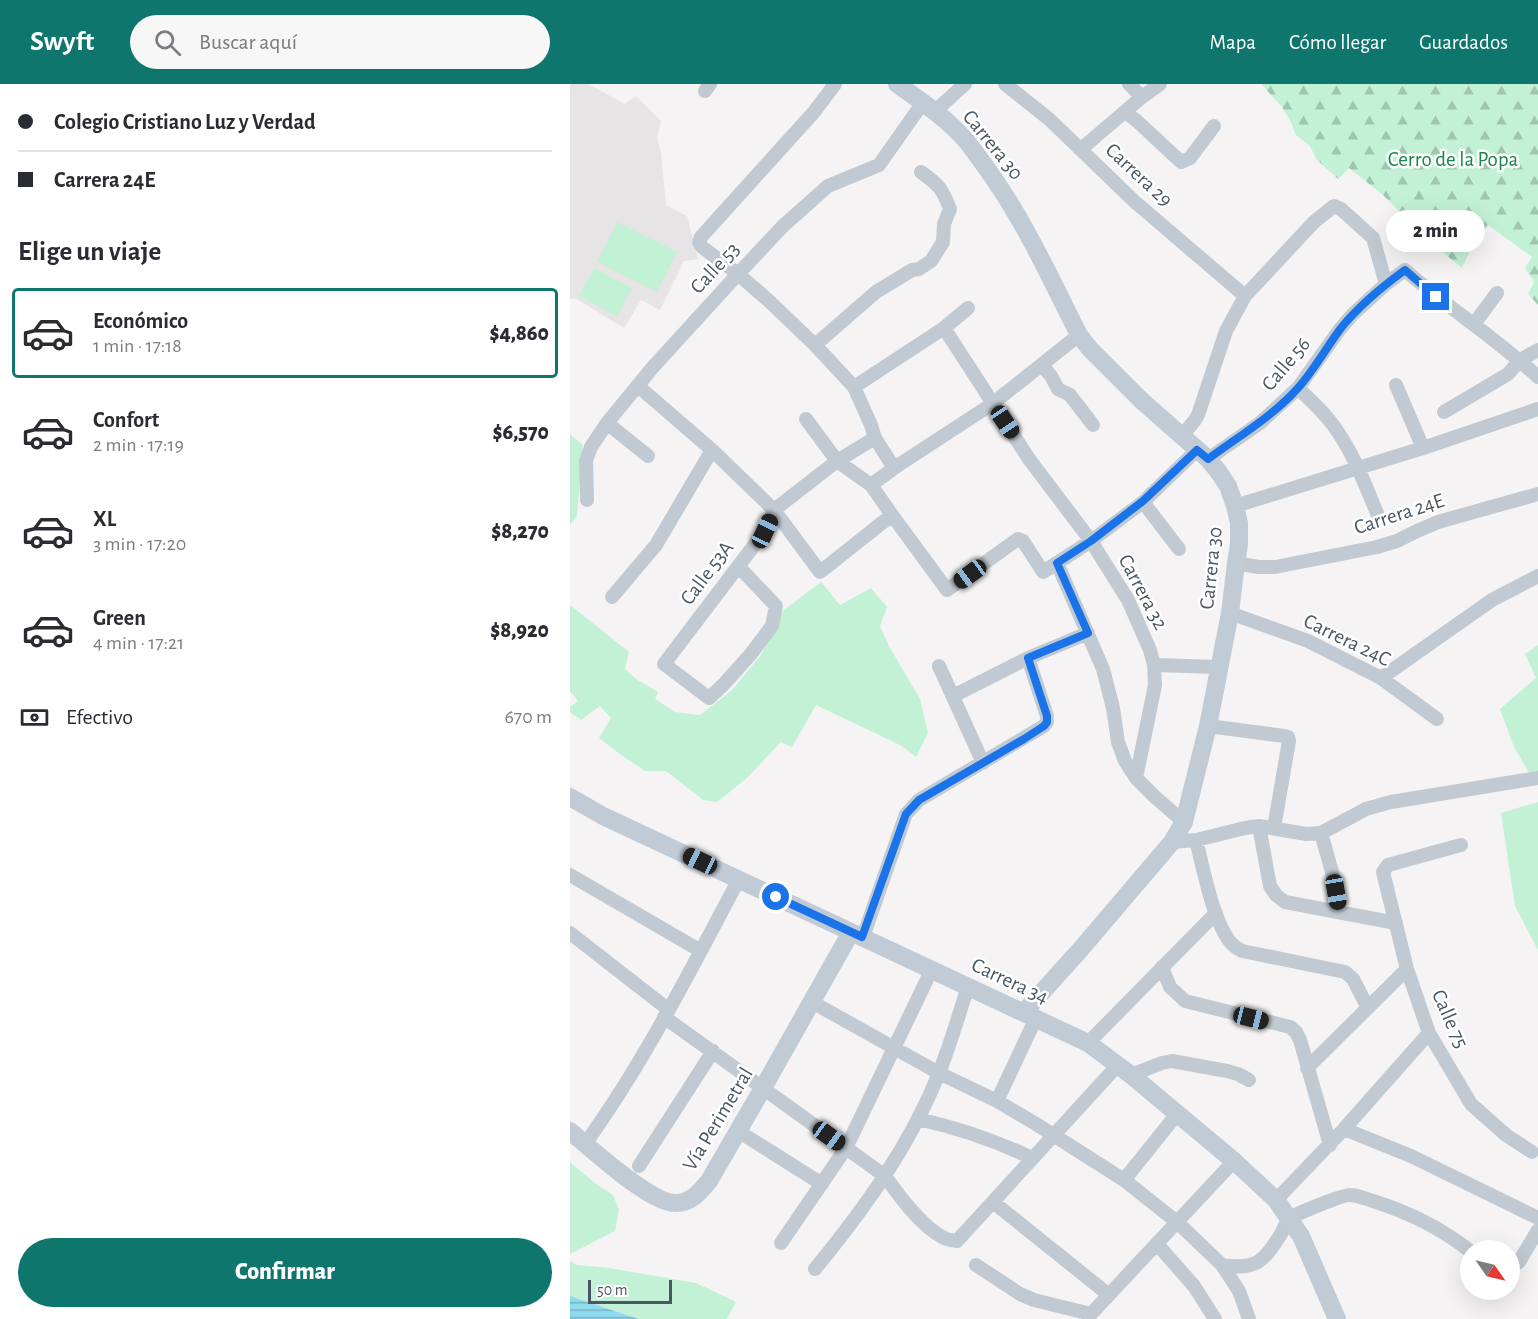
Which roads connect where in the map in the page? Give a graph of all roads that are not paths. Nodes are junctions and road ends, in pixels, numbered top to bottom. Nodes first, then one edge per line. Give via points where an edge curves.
1 (835, 84) edge
2 (897, 84) edge
3 (965, 84) edge
4 (1005, 84) edge
5 (1129, 84) edge
6 (1160, 84) edge
7 (1142, 97) junction
8 (929, 107) junction
9 (1125, 112) junction
10 (1214, 126) dead end
11 (1081, 149) junction
12 (921, 172) dead end
13 (738, 273) junction
14 (1386, 284) junction
15 (1497, 293) dead end
16 (1245, 296) junction
17 (968, 308) dead end
18 (1474, 324) junction
19 (944, 328) junction
20 (1079, 335) junction
21 (816, 345) junction
22 (1538, 350) edge
23 (1520, 360) junction
24 (1042, 364) junction
25 (1538, 377) edge
26 (1396, 385) dead end
27 (639, 386) junction
28 (854, 387) junction
29 (1298, 388) junction
30 (993, 404) junction
31 (1538, 409) edge
32 (1444, 412) dead end
33 (806, 419) dead end
34 (607, 423) junction
35 (1093, 425) dead end
36 (1182, 436) junction
37 (875, 438) junction
38 (1424, 448) junction
39 (712, 450) junction
40 (1203, 455) junction
41 (648, 456) dead end
42 (837, 461) junction
43 (894, 468) junction
44 (1358, 468) junction
45 (871, 485) junction
46 (1538, 494) edge
47 (587, 500) dead end
48 (1143, 501) junction
49 (1235, 506) junction
50 (774, 510) junction
51 (1377, 513) dead end
52 (892, 515) junction
53 (1091, 541) junction
54 (1179, 549) dead end
55 (1057, 563) junction
56 (1236, 563) junction
57 (738, 566) junction
58 (1538, 576) edge
59 (612, 597) dead end
60 (1230, 613) junction
61 (1088, 633) junction
62 (1028, 658) junction
63 (1154, 665) junction
64 (939, 666) dead end
65 (1218, 667) junction
66 (1381, 678) junction
67 (953, 696) junction
68 (1437, 720) dead end
69 (1208, 726) junction
70 (983, 763) junction
71 (1136, 778) junction
72 (1538, 778) edge
73 (570, 796) edge
74 (1184, 822) junction
75 (1259, 826) junction
76 (1274, 828) junction
77 (1322, 833) junction
78 (1196, 840) junction
79 (1172, 842) junction
80 (1461, 845) dead end
81 (570, 875) edge
82 (739, 879) junction
83 (1339, 911) junction
84 (1216, 913) junction
85 (1396, 923) junction
86 (570, 933) edge
87 (857, 934) junction
88 (701, 951) junction
89 (1162, 967) junction
90 (932, 969) junction
91 (1407, 969) junction
92 (968, 986) junction
93 (812, 1002) junction
94 (1368, 1008) junction
95 (667, 1013) junction
96 (1030, 1015) junction
97 (1429, 1033) junction
98 (1088, 1043) junction
99 (893, 1048) junction
100 (713, 1051) junction
101 (1307, 1068) junction
102 (1125, 1070) junction
103 (939, 1073) junction
104 (1249, 1080) dead end
105 (764, 1088) junction
106 (997, 1101) junction
107 (1177, 1114) junction
108 (918, 1119) junction
109 (1344, 1129) junction
110 (570, 1131) edge
111 (738, 1131) junction
112 (1054, 1135) junction
113 (585, 1144) junction
114 (1330, 1145) junction
115 (846, 1148) junction
116 (1532, 1152) dead end
117 (1032, 1158) junction
118 (1234, 1161) junction
119 (639, 1166) dead end
120 (885, 1176) junction
121 (1124, 1180) junction
122 (822, 1184) junction
123 (1276, 1200) junction
124 (993, 1202) junction
125 (1290, 1218) junction
126 (1538, 1218) edge
127 (1177, 1222) junction
128 (1538, 1230) edge
129 (781, 1243) dead end
130 (1157, 1244) junction
131 (1460, 1244) edge
132 (1520, 1260) edge
133 (976, 1264) dead end
134 (1222, 1265) junction
135 (814, 1269) dead end
136 (1109, 1295) junction
137 (1332, 1318) edge
138 (1215, 1319) edge
139 (1249, 1319) edge

1 - 13 street via 701,237 702,247
2 - 8 street, Carrera 30
3 - 8 street, Calle 53
4 - 11 street, Carrera 29
5 - 7 street
6 - 7 street
7 - 9 street
8 - 13 street, Calle 53 via 916,111 879,165 828,186
8 - 20 street, Carrera 30 via 959,133 1001,187
9 - 10 street via 1181,162 1190,158
9 - 11 street
11 - 16 street, Carrera 29 via 1134,201
12 - 21 street via 938,185 950,209 937,252 919,269 876,292
13 - 21 street
13 - 27 street, Calle 53
14 - 16 street via 1373,238 1334,206
14 - 18 street via 1405,270
14 - 29 street, Calle 56 via 1340,329
15 - 18 street
16 - 36 street via 1226,331 1195,420
17 - 19 street
18 - 23 street
19 - 28 street
19 - 30 street, Carrera 32
20 - 24 street
20 - 36 street, Carrera 30
21 - 28 street
22 - 23 street
23 - 25 street
23 - 32 street via 1508,374
24 - 30 street
24 - 35 street via 1058,389 1070,395
26 - 38 street
27 - 34 street, Calle 53
27 - 39 street
28 - 37 street
29 - 40 street, Calle 56 via 1260,423
29 - 44 street via 1332,424
30 - 43 street
30 - 53 street, Carrera 32
31 - 38 street
33 - 42 street
34 - 41 street
34 - 47 street, Calle 53 via 586,460
36 - 40 street, Carrera 30
37 - 42 street, Calle 53A
37 - 43 street
38 - 44 street
39 - 50 street
39 - 59 street via 656,545
40 - 48 street, Calle 56
40 - 49 street, Carrera 30 via 1228,486
42 - 45 street
42 - 50 street, Calle 53A
43 - 45 street
44 - 49 street
44 - 51 street
45 - 52 street
46 - 56 street, Carrera 24E via 1438,522 1377,547 1275,567
48 - 53 street, Calle 56
48 - 54 street
49 - 56 street, Carrera 30 via 1239,523
50 - 52 street via 820,572
50 - 57 street, Calle 53A via 765,531
52 - 55 street, Calle 56 via 947,590 1018,539 1043,572
53 - 55 street, Calle 56
53 - 63 street, Carrera 32 via 1128,600
55 - 61 street
56 - 60 street, Carrera 30
57 - 57 street, Calle 53A via 663,664 709,698 772,626 776,606
58 - 66 street via 1492,600
60 - 65 street, Carrera 30
60 - 66 street, Carrera 24C via 1308,641
61 - 62 street
61 - 71 street via 1103,669 1118,741
62 - 67 street
62 - 70 street via 1047,722
63 - 65 street
63 - 71 street, Carrera 32 via 1155,685
64 - 67 street
65 - 69 street, Carrera 30
66 - 68 street, Carrera 24C
67 - 70 street
69 - 74 street, Carrera 30
69 - 76 street via 1288,738
70 - 87 street via 919,800 906,814
71 - 74 street
72 - 77 street via 1391,802 1366,809
73 - 82 street, Carrera 34 via 603,816
74 - 79 street, Carrera 30
75 - 76 street
75 - 78 street
75 - 83 street via 1270,886 1276,894 1286,902
76 - 77 street
77 - 83 street
78 - 79 street
78 - 84 street
79 - 96 street, Carrera 30
80 - 85 street, Calle 75 via 1388,865 1383,872
81 - 88 street
82 - 87 street, Carrera 34
82 - 88 street
83 - 85 street
84 - 89 street
84 - 94 street via 1226,936 1242,951 1344,972 1353,979
85 - 91 street, Calle 75
86 - 95 street
87 - 90 street, Carrera 34
87 - 93 street, Vía Perimetral
88 - 95 street
89 - 98 street
89 - 101 street via 1170,987 1185,1001 1290,1027 1300,1040
90 - 92 street, Carrera 34
90 - 99 street
91 - 94 street
91 - 97 street, Calle 75
92 - 96 street, Carrera 34
92 - 103 street
93 - 99 street
93 - 105 street, Vía Perimetral
94 - 101 street
95 - 100 street
95 - 113 street via 620,1094
96 - 98 street, Carrera 34
96 - 106 street
97 - 109 street
97 - 116 street, Calle 75 via 1470,1104
98 - 102 street, Carrera 34
99 - 103 street
99 - 115 street
100 - 105 street
100 - 119 street
101 - 114 street
102 - 104 street via 1172,1061 1227,1071
102 - 107 street, Carrera 34
102 - 112 street
103 - 106 street
103 - 108 street
105 - 111 street, Vía Perimetral
105 - 115 street
106 - 112 street
107 - 118 street, Carrera 34
107 - 121 street
108 - 117 street via 977,1134
108 - 120 street
109 - 114 street
109 - 126 street via 1411,1156
110 - 113 street, Vía Perimetral
111 - 113 street, Vía Perimetral via 699,1193 675,1204 645,1191
111 - 122 street
112 - 117 street
112 - 121 street
114 - 123 street
115 - 120 street
115 - 122 street
117 - 124 street
118 - 123 street, Carrera 34
118 - 127 street
120 - 124 street via 917,1216 944,1238 957,1241
120 - 135 street
121 - 127 street
122 - 129 street
123 - 125 street, Carrera 34
124 - 136 street
125 - 131 street via 1350,1194 1398,1209
125 - 134 street via 1260,1262 1238,1267
125 - 137 street, Carrera 34 via 1301,1236
127 - 130 street
127 - 134 street
128 - 132 street
130 - 136 street
130 - 138 street via 1194,1286
133 - 136 street via 1020,1294 1087,1314
134 - 139 street via 1239,1291

